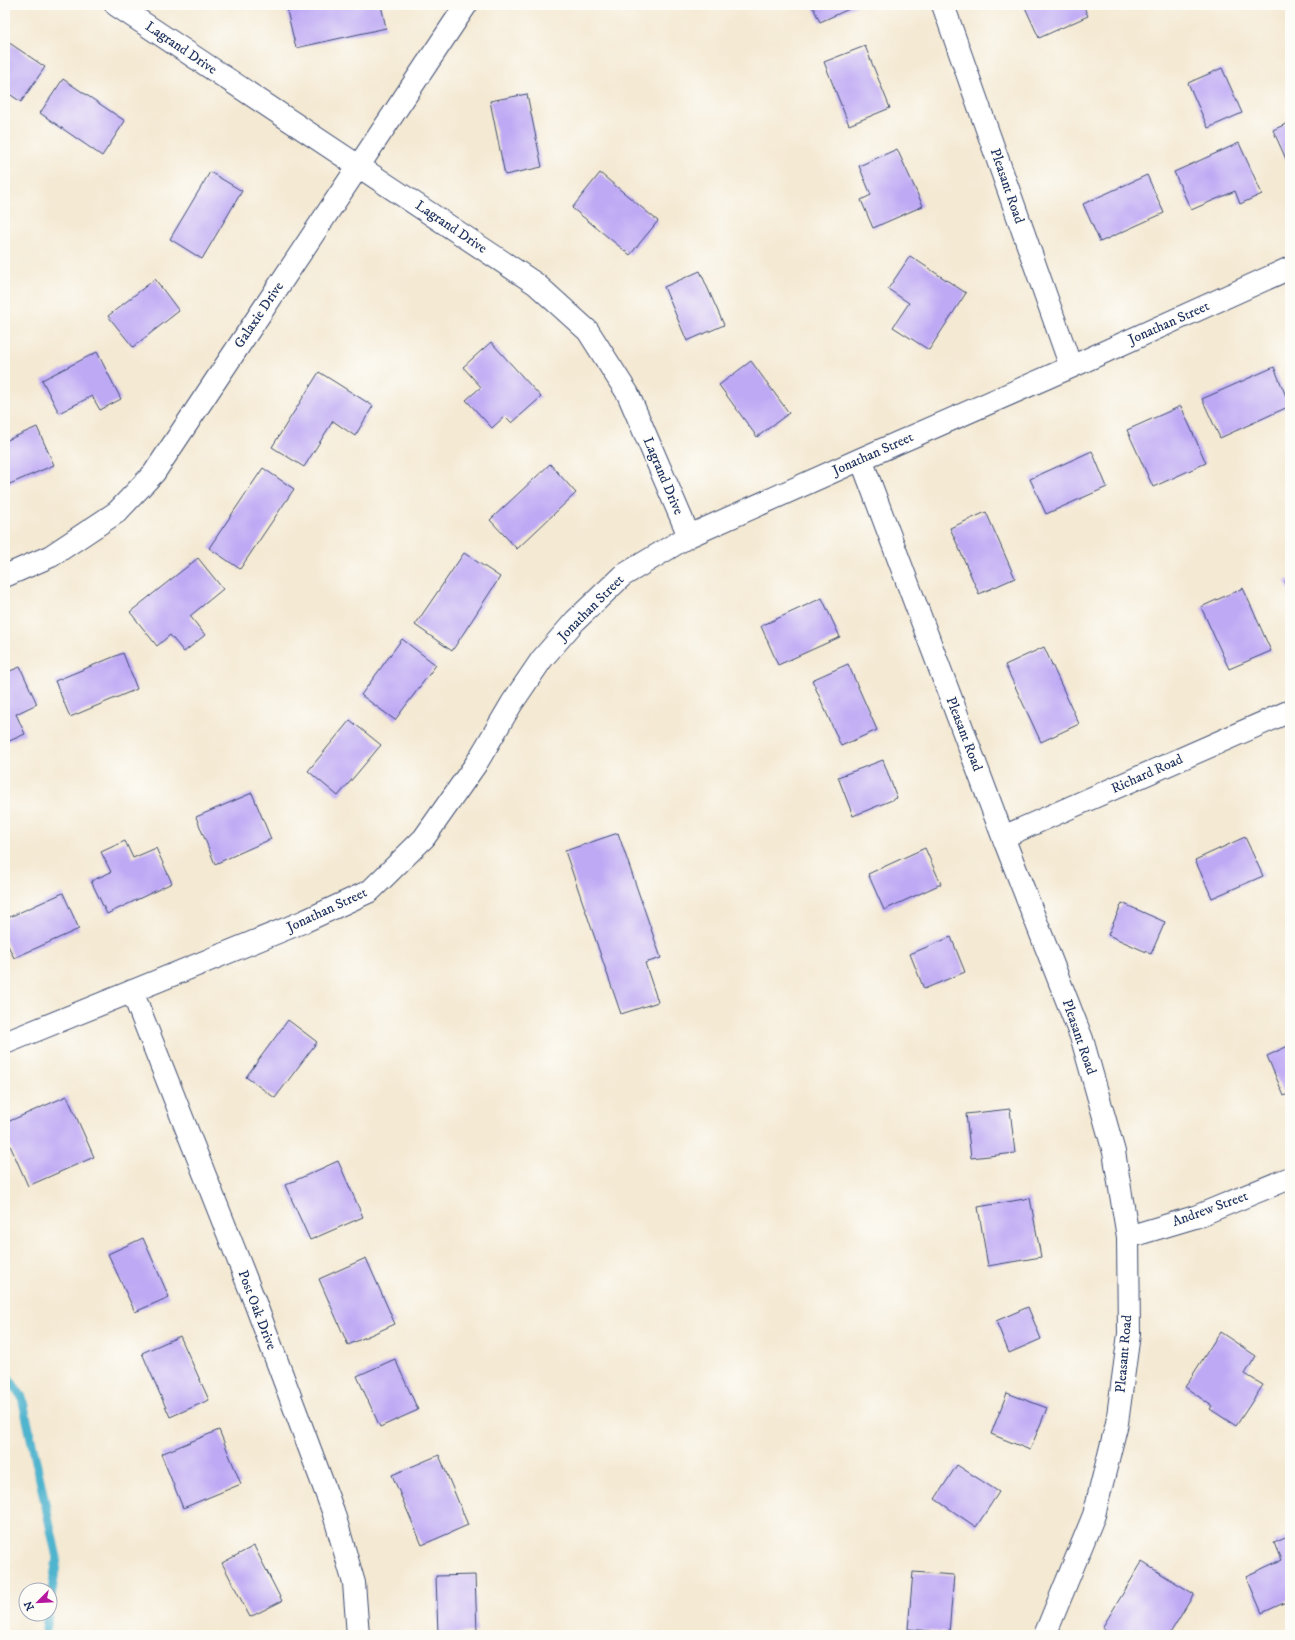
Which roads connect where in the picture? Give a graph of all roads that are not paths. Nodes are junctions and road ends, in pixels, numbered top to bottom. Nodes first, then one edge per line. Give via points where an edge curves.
1 (116, 5) edge
2 (466, 5) edge
3 (943, 5) edge
4 (358, 166) junction
5 (1290, 268) edge
6 (1071, 367) junction
7 (860, 459) junction
8 (688, 536) junction
9 (5, 576) edge
10 (1290, 711) edge
11 (1003, 837) junction
12 (132, 991) junction
13 (5, 1043) edge
14 (1290, 1178) edge
15 (1128, 1237) junction
16 (358, 1635) edge
17 (1045, 1635) edge

1 - 4 street, Lagrand Drive
2 - 4 street, Galaxie Drive
3 - 6 street, Pleasant Road
4 - 8 street, Lagrand Drive via 536,284 588,331 628,394
4 - 9 street, Galaxie Drive via 154,473 117,512 51,556
5 - 6 street, Jonathan Street
6 - 7 street, Jonathan Street
7 - 8 street, Jonathan Street
7 - 11 street, Pleasant Road
8 - 12 street, Jonathan Street via 622,576 575,621 542,659 476,764 424,838 370,891 305,921
10 - 11 street, Richard Road
11 - 15 street, Pleasant Road via 1082,1039 1114,1152
12 - 13 street, Jonathan Street
12 - 16 street, Post Oak Drive via 251,1292 334,1512 354,1582
14 - 15 street, Andrew Street via 1195,1217
15 - 17 street, Pleasant Road via 1129,1334 1117,1423 1094,1515

